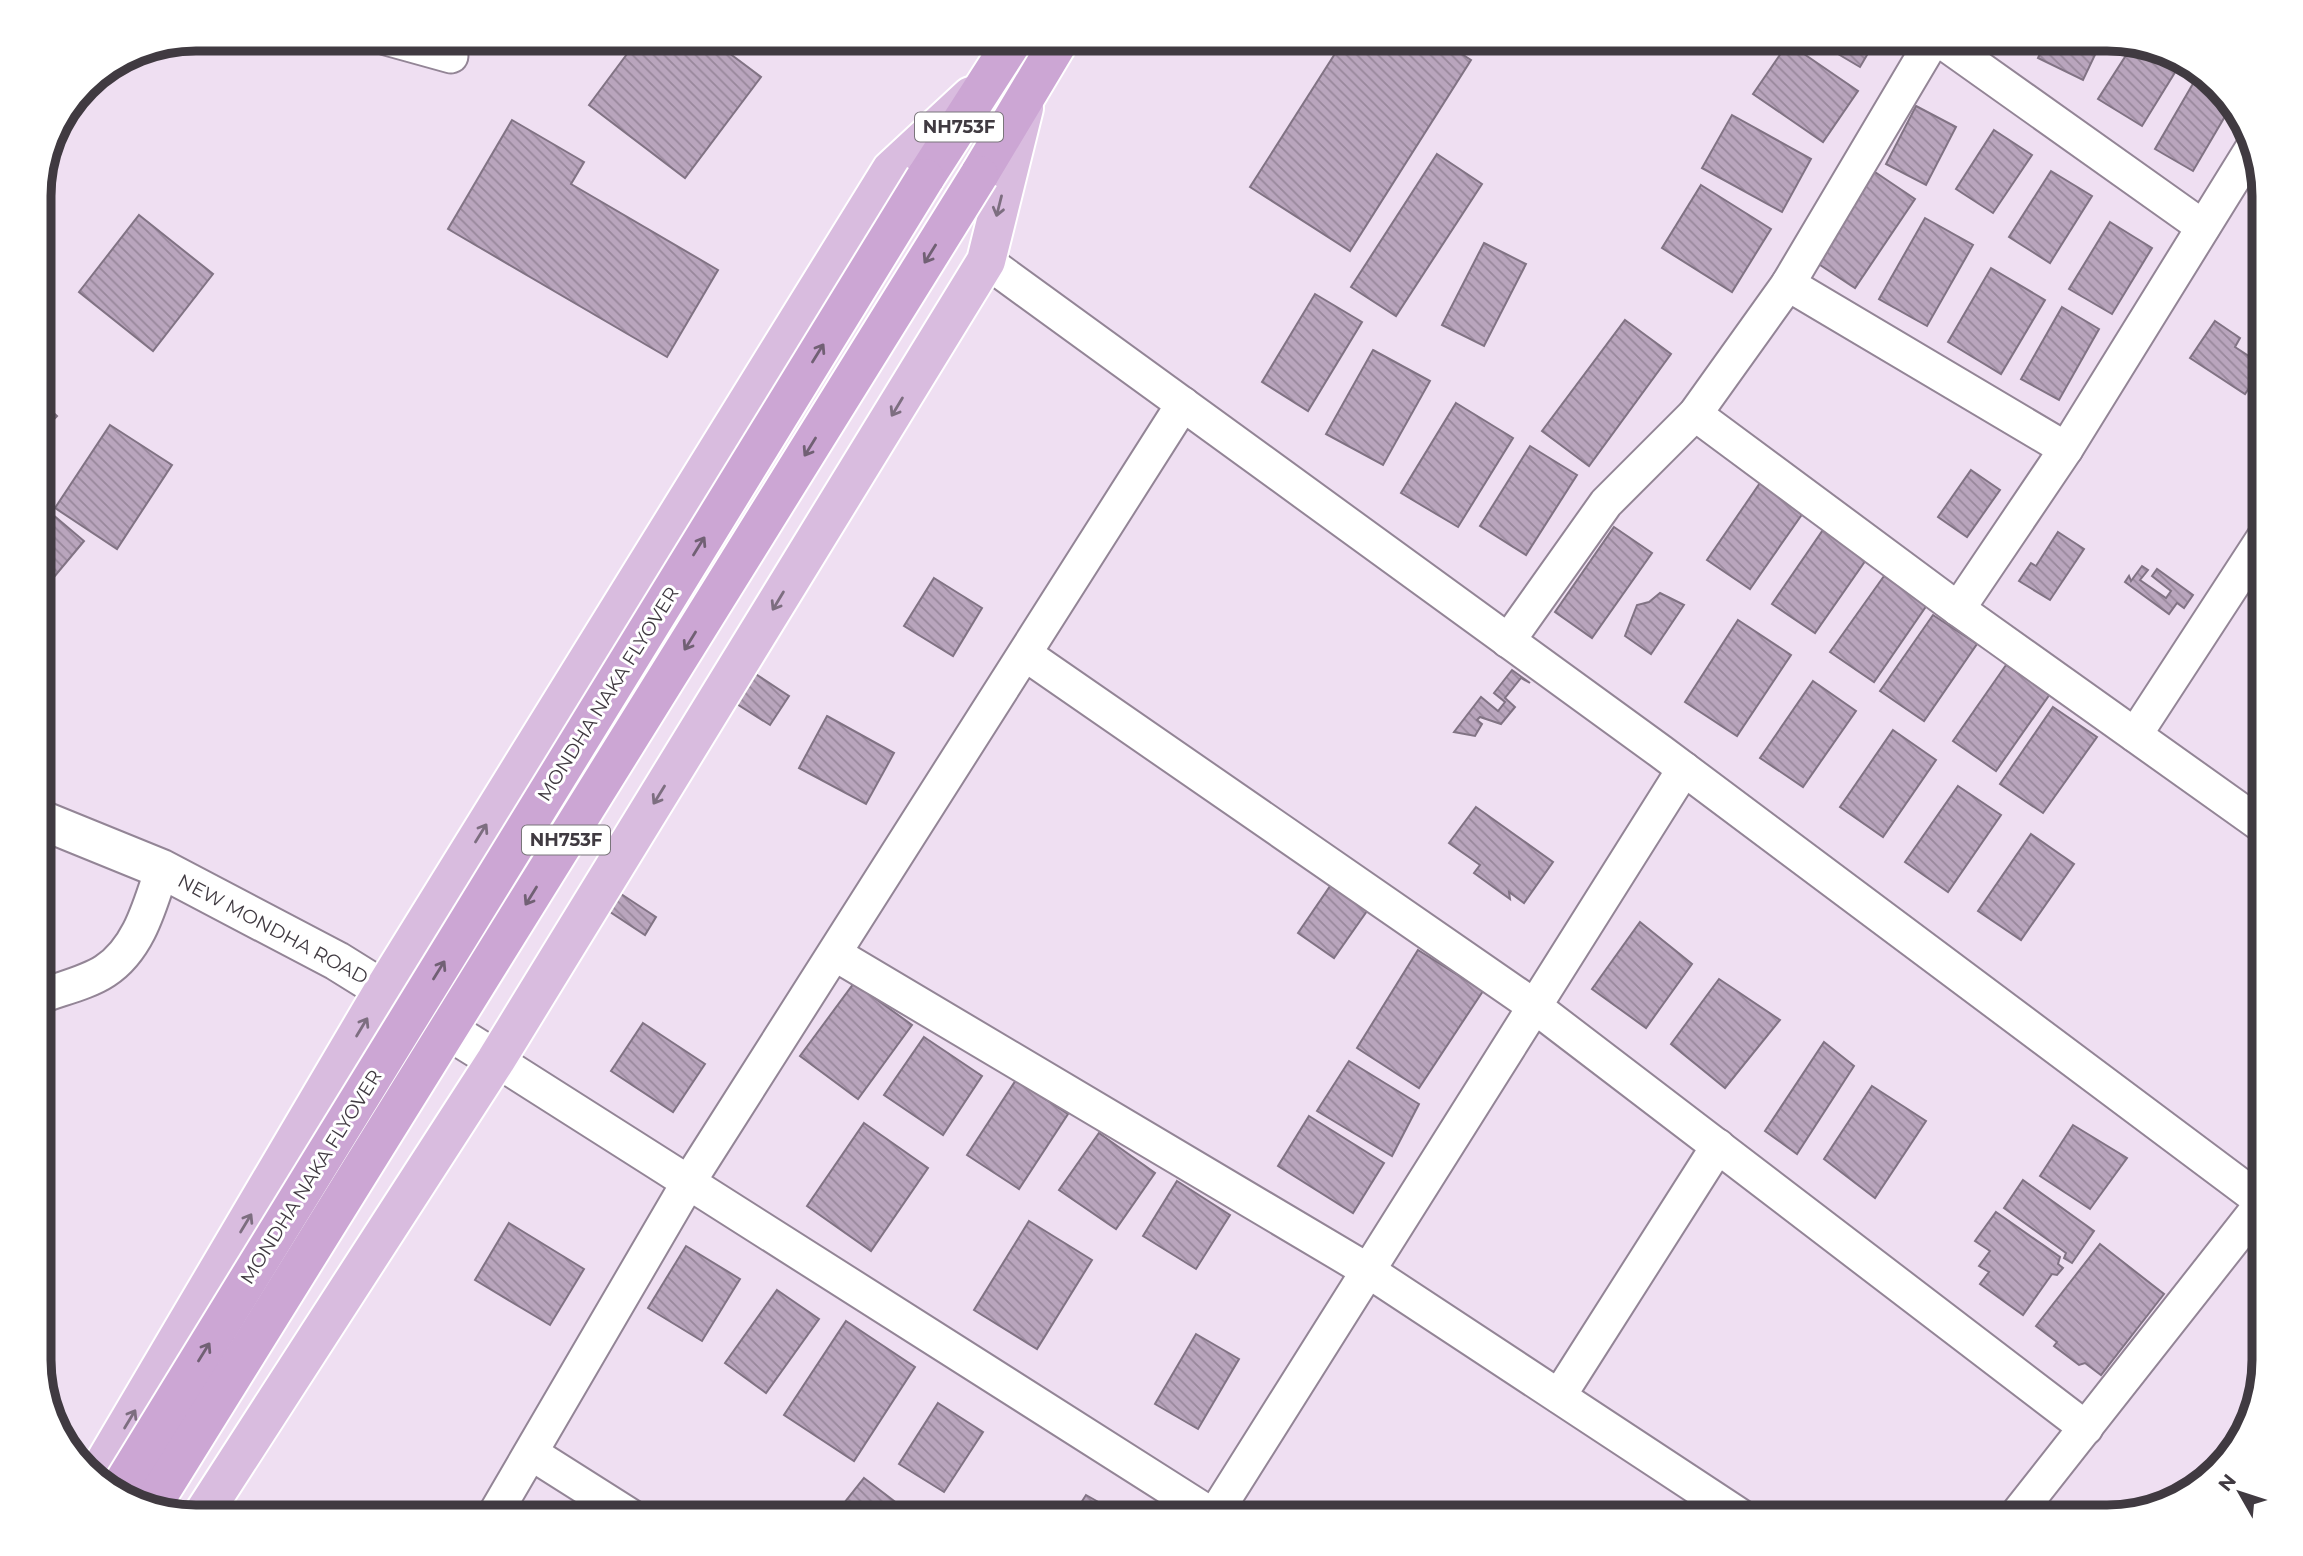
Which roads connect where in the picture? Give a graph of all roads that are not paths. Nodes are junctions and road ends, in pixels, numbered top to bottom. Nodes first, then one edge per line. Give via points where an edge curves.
1 (433, 51) edge
2 (1007, 51) edge
3 (1052, 51) edge
4 (1927, 51) edge
5 (1953, 51) edge
6 (451, 56) dead end
7 (992, 76) junction
8 (1028, 92) junction
9 (2247, 158) edge
10 (2203, 227) junction
11 (986, 261) junction
12 (1788, 284) junction
13 (1183, 404) junction
14 (1695, 414) junction
15 (2066, 449) junction
16 (2252, 555) edge
17 (1958, 609) junction
18 (1508, 641) junction
19 (1025, 654) junction
20 (2135, 735) junction
21 (1684, 769) junction
22 (2252, 818) edge
23 (51, 824) edge
24 (162, 869) junction
25 (835, 954) junction
26 (384, 989) junction
27 (51, 992) edge
28 (1534, 1006) junction
29 (496, 1060) junction
30 (1718, 1146) junction
31 (688, 1183) junction
32 (2252, 1194) edge
33 (2252, 1218) edge
34 (1367, 1270) junction
35 (1559, 1396) junction
36 (2086, 1427) junction
37 (531, 1453) junction
38 (100, 1469) edge
39 (122, 1485) edge
40 (156, 1499) edge
41 (209, 1505) edge
42 (500, 1505) edge
43 (613, 1505) edge
44 (1195, 1505) edge
45 (1221, 1505) edge
46 (1724, 1505) edge
47 (2024, 1505) edge

1 - 6 street
2 - 7 highway, NH753F
3 - 8 highway, NH753F
4 - 12 street
5 - 10 street
26 -> 7 main road via 891,170
39 -> 7 highway, MONDHA NAKA FLYOVER / NH753F, bridge
8 -> 11 main road
8 -> 40 highway, MONDHA NAKA FLYOVER / NH753F, bridge
9 - 10 street
10 - 15 street
11 - 13 street
11 -> 29 main road
12 - 14 street
12 - 15 street
13 - 18 street
13 - 19 street
14 - 17 street
14 - 18 street via 1606,503
15 - 17 street
16 - 20 street
17 - 20 street
18 - 21 street
19 - 25 street
19 - 28 street
20 - 22 street
21 - 28 street
21 - 32 street
23 - 24 street, NEW MONDHA ROAD
24 - 26 street, NEW MONDHA ROAD
24 - 27 street via 144,923 128,949 104,972
25 - 31 street
25 - 34 street
26 - 29 street, NEW MONDHA ROAD
38 -> 26 main road
28 - 30 street
28 - 34 street
29 - 31 street
29 - 41 main road
30 - 35 street
30 - 36 street
31 - 37 street
31 - 44 street
33 - 36 street
34 - 35 street
34 - 45 street
35 - 46 street
36 - 47 street
37 - 42 street
37 - 43 street

